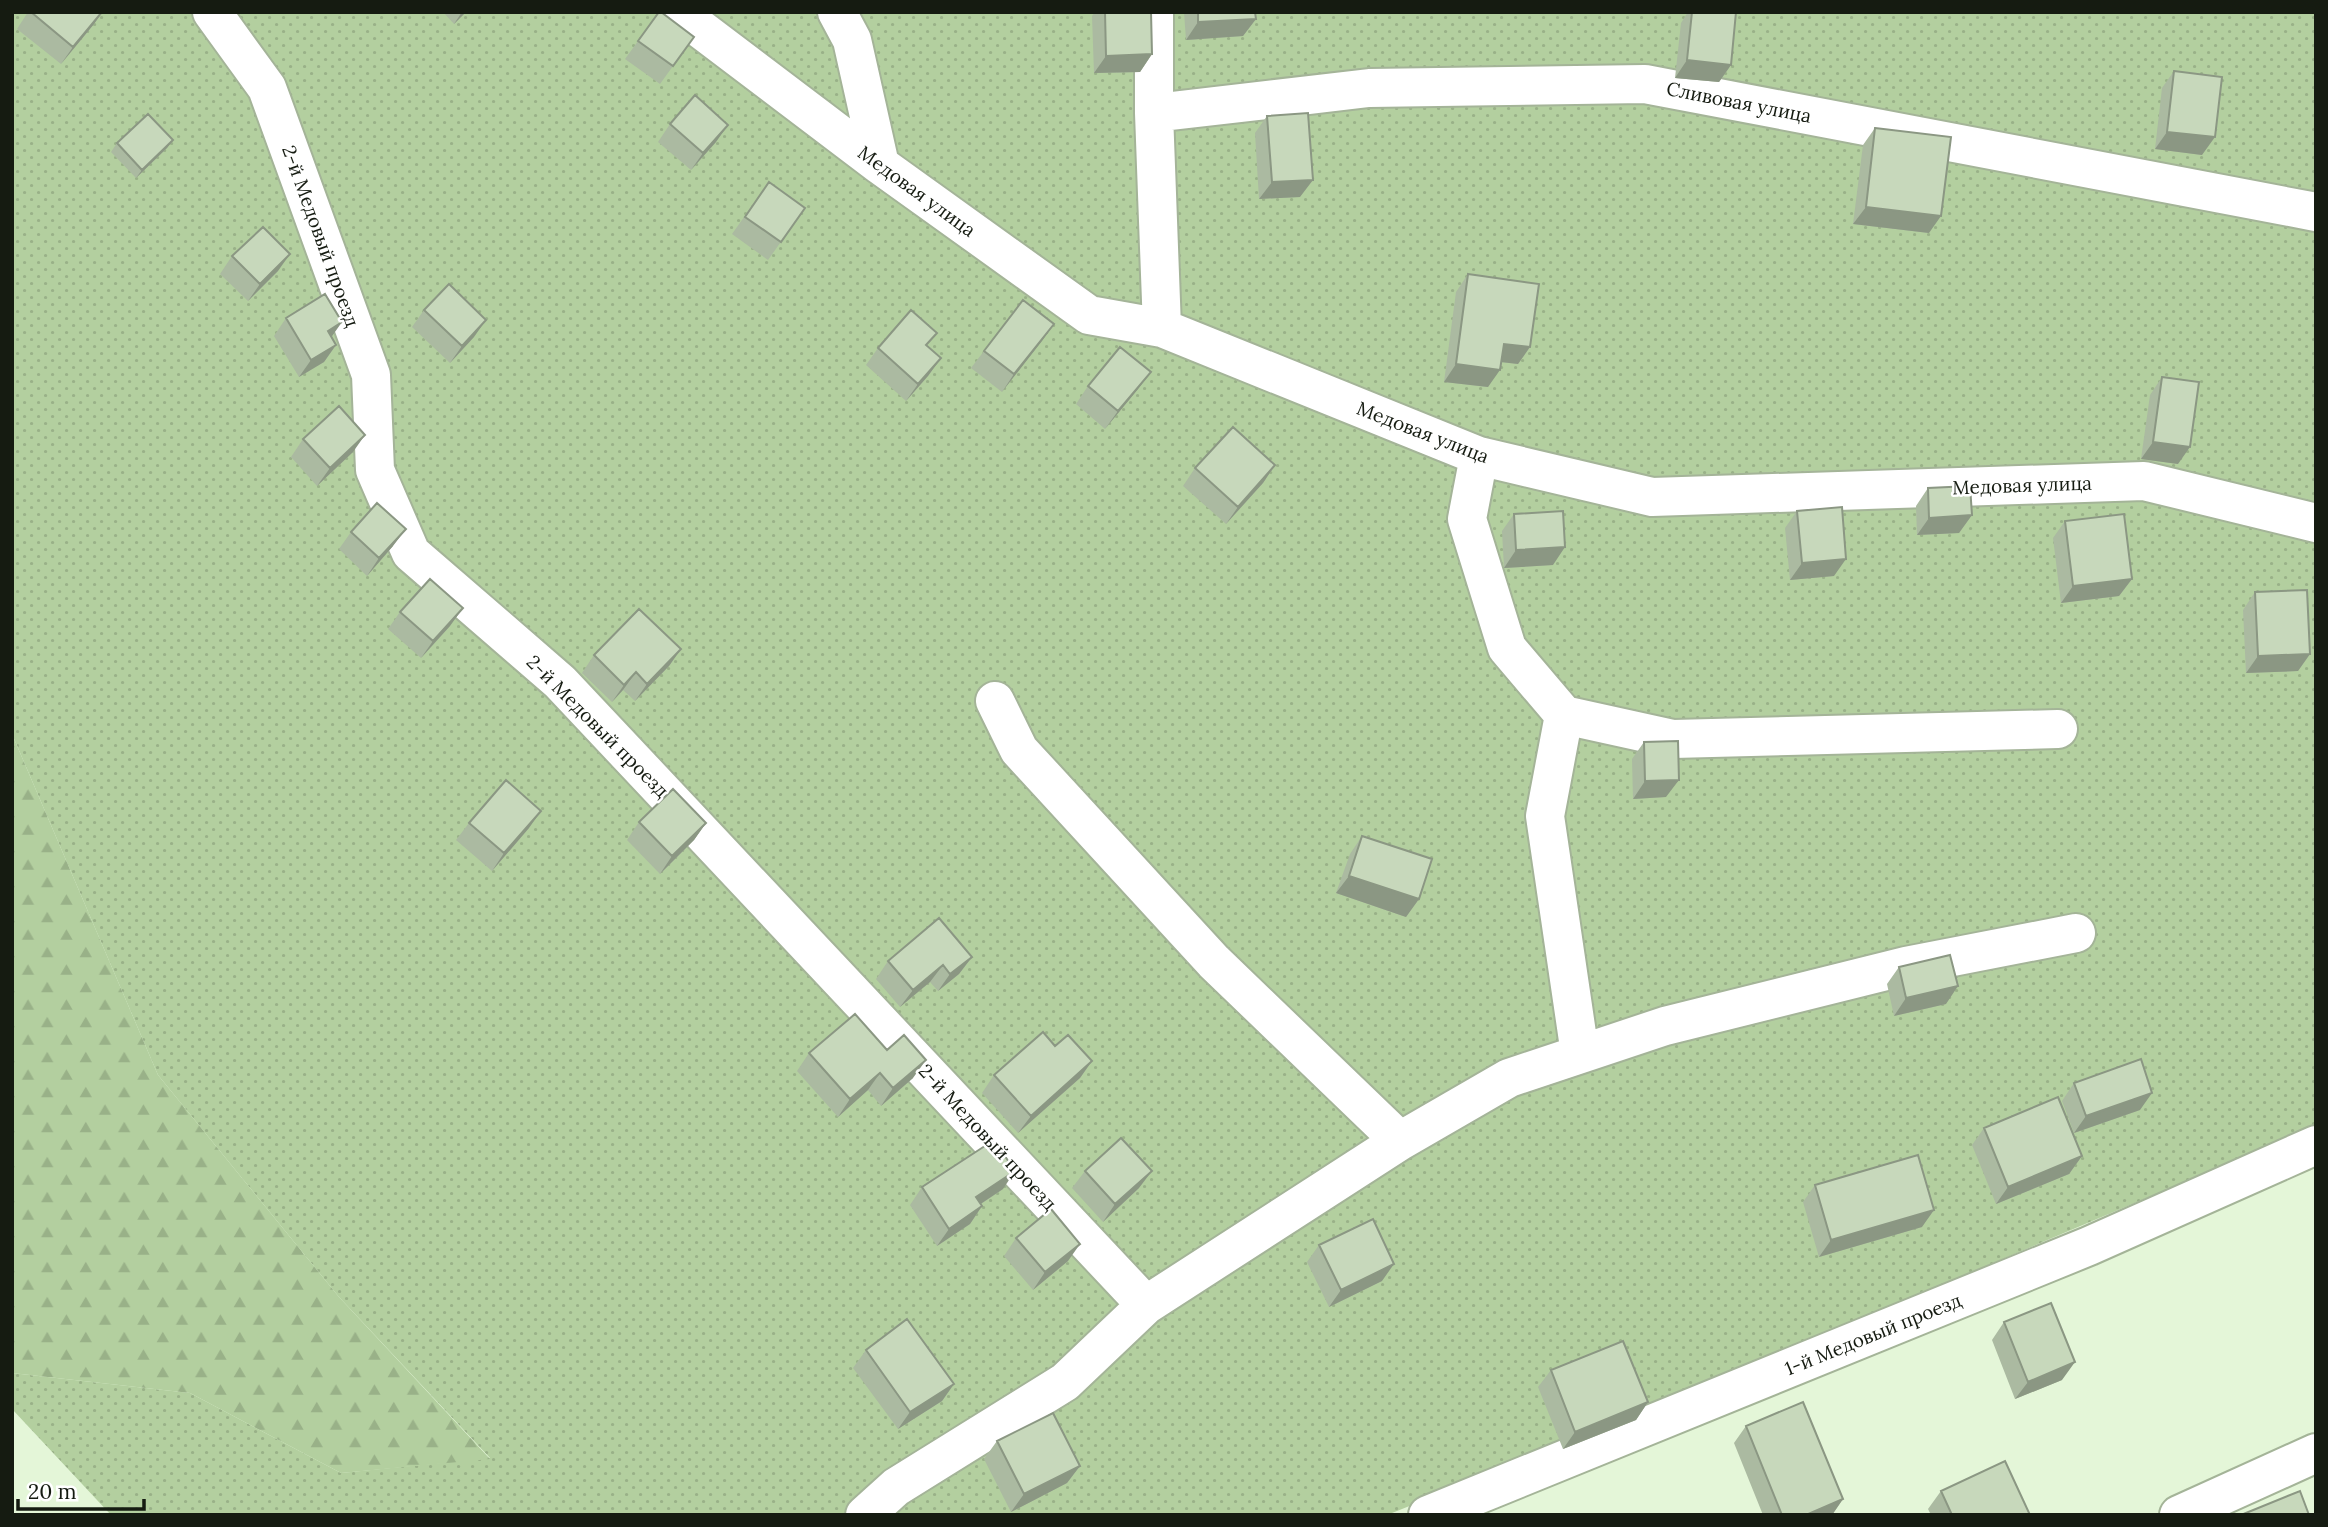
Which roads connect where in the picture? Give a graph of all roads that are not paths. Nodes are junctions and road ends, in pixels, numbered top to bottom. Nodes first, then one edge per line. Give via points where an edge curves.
1 (212, 12) edge
2 (678, 12) edge
3 (837, 12) edge
4 (1154, 12) edge
5 (1154, 113) junction
6 (880, 165) junction
7 (2316, 212) edge
8 (1162, 328) junction
9 (1479, 456) junction
10 (2316, 523) edge
11 (995, 701) dead end
12 (1564, 715) junction
13 (2058, 729) dead end
14 (2076, 933) dead end
15 (1580, 1054) junction
16 (1400, 1141) junction
17 (2316, 1145) edge
18 (1146, 1305) junction
19 (2316, 1453) edge
20 (865, 1515) edge
21 (1428, 1515) edge
22 (2179, 1515) edge

1 - 18 lane, 2-й Медовый проезд via 267,88 371,375 376,470 411,553 560,682
2 - 6 lane, Медовая улица
3 - 6 lane via 852,40
4 - 5 lane
5 - 7 lane, Сливовая улица via 1368,88 1645,84
5 - 8 lane
6 - 8 lane, Медовая улица via 1089,315
8 - 9 lane, Медовая улица
9 - 10 lane, Медовая улица via 1652,497 2144,481
9 - 12 lane via 1467,519 1507,648
11 - 16 lane via 1019,750 1213,962
12 - 13 lane via 1673,739
12 - 15 lane via 1545,816
14 - 15 lane via 1906,966 1665,1026
15 - 16 lane via 1509,1078
16 - 18 lane
17 - 21 lane, 1-й Медовый проезд via 2089,1246
18 - 20 lane via 1065,1382 896,1487
19 - 22 lane

